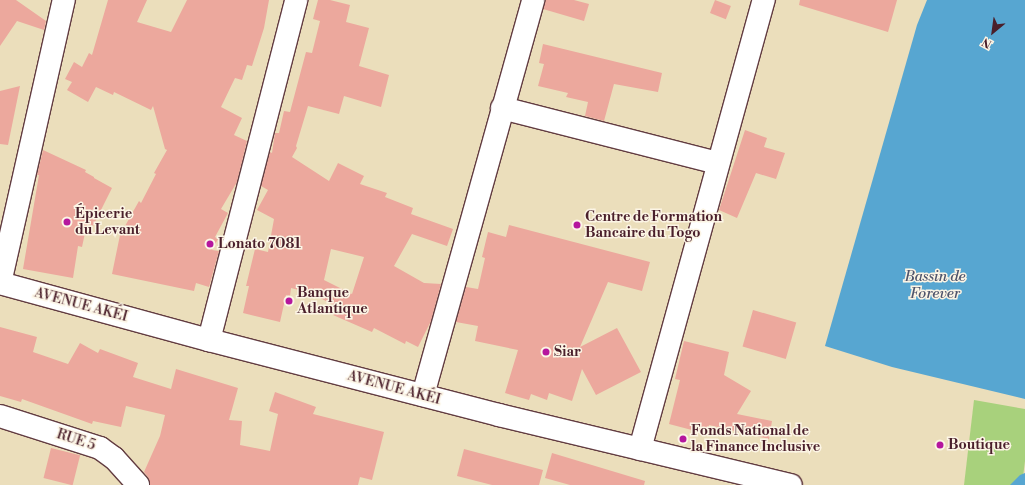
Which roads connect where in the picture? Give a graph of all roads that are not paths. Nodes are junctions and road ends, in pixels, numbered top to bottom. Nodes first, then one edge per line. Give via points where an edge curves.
1 (64, 0) edge
2 (296, 0) edge
3 (533, 0) edge
4 (764, 0) edge
5 (502, 108) junction
6 (718, 162) junction
7 (0, 283) edge
8 (209, 340) junction
9 (423, 395) junction
10 (0, 416) edge
11 (640, 449) junction
12 (138, 485) edge
13 (791, 485) edge

1 - 7 street
2 - 8 street
3 - 5 street
4 - 6 street
5 - 6 street
5 - 9 street
6 - 11 street
7 - 8 street, AVENUE AKÉI
8 - 9 street, AVENUE AKÉI
9 - 11 street, AVENUE AKÉI
10 - 12 street, RUE 5 via 100,448 114,458
11 - 13 street, AVENUE AKÉI

